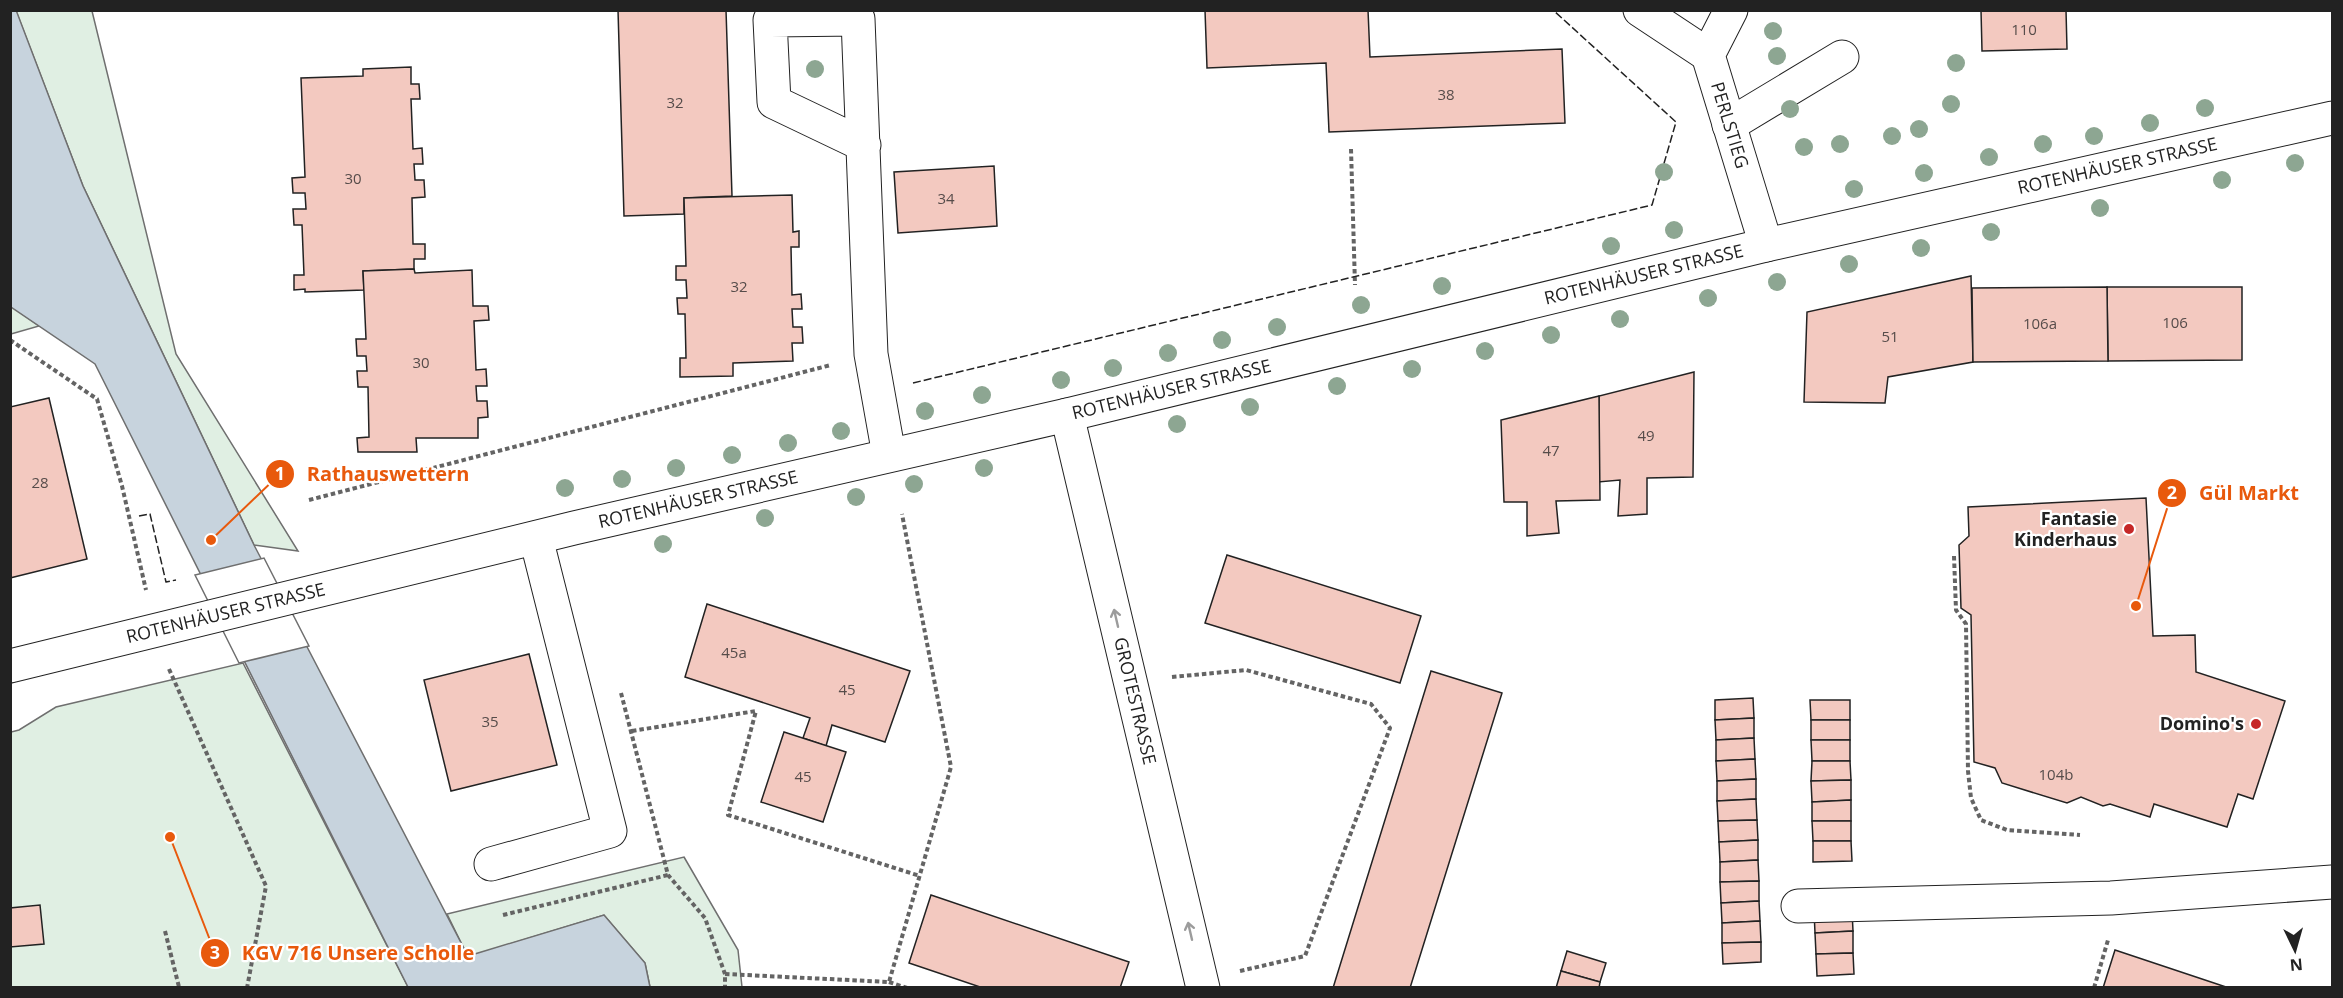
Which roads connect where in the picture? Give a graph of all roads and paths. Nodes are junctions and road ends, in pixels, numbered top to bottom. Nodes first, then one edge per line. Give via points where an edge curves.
1 (1641, 10) edge
2 (1731, 10) edge
3 (1708, 56) junction
4 (1842, 57) dead end
5 (2332, 118) edge
6 (1729, 125) junction
7 (864, 145) dead end
8 (1351, 149) dead end
9 (1766, 245) junction
10 (1355, 285) dead end
11 (10, 340) edge
12 (871, 354) junction
13 (1067, 415) junction
14 (890, 454) junction
15 (309, 500) dead end
16 (902, 514) dead end
17 (536, 538) junction
18 (1954, 556) dead end
19 (154, 631) junction
20 (10, 666) edge
21 (1131, 681) junction
22 (619, 688) dead end
23 (632, 731) junction
24 (2080, 835) dead end
25 (491, 864) dead end
26 (668, 875) junction
27 (920, 876) junction
28 (2332, 882) edge
29 (2111, 898) junction
30 (1798, 906) dead end
31 (503, 915) dead end
32 (165, 931) dead end
33 (725, 974) junction
34 (890, 982) junction
35 (1202, 984) edge
36 (177, 987) edge
37 (186, 987) edge
38 (247, 987) edge
39 (725, 987) edge
40 (908, 987) edge
41 (2094, 987) edge

1 - 3 street
2 - 3 street
3 - 6 street, PERLSTIEG
4 - 6 street
5 - 9 street, ROTENHÄUSER STRASSE
6 - 9 street, PERLSTIEG
7 - 12 street
8 - 10 path
9 - 13 street, ROTENHÄUSER STRASSE
11 - 19 path via 97,399 125,498
12 - 14 street
12 - 15 path
13 - 14 street, ROTENHÄUSER STRASSE
21 -> 13 street, GROTESTRASSE
14 - 17 street, ROTENHÄUSER STRASSE
16 - 27 path via 951,767
17 - 19 street, ROTENHÄUSER STRASSE
17 - 25 street via 610,831
18 - 24 path via 1956,610 1966,624 1971,798 1981,820 2007,830
19 - 20 street, ROTENHÄUSER STRASSE
19 - 38 path via 266,886
35 -> 21 street, GROTESTRASSE
21 - 35 path via 1245,670 1371,704 1390,728 1305,956
22 - 23 path
23 - 26 path
23 - 27 path via 756,711 728,815
26 - 31 path
26 - 33 path via 705,918
27 - 34 path
28 - 29 street
29 - 30 street
29 - 41 path via 2110,935
32 - 36 path
33 - 34 path
33 - 39 path
34 - 40 path
36 - 37 path

